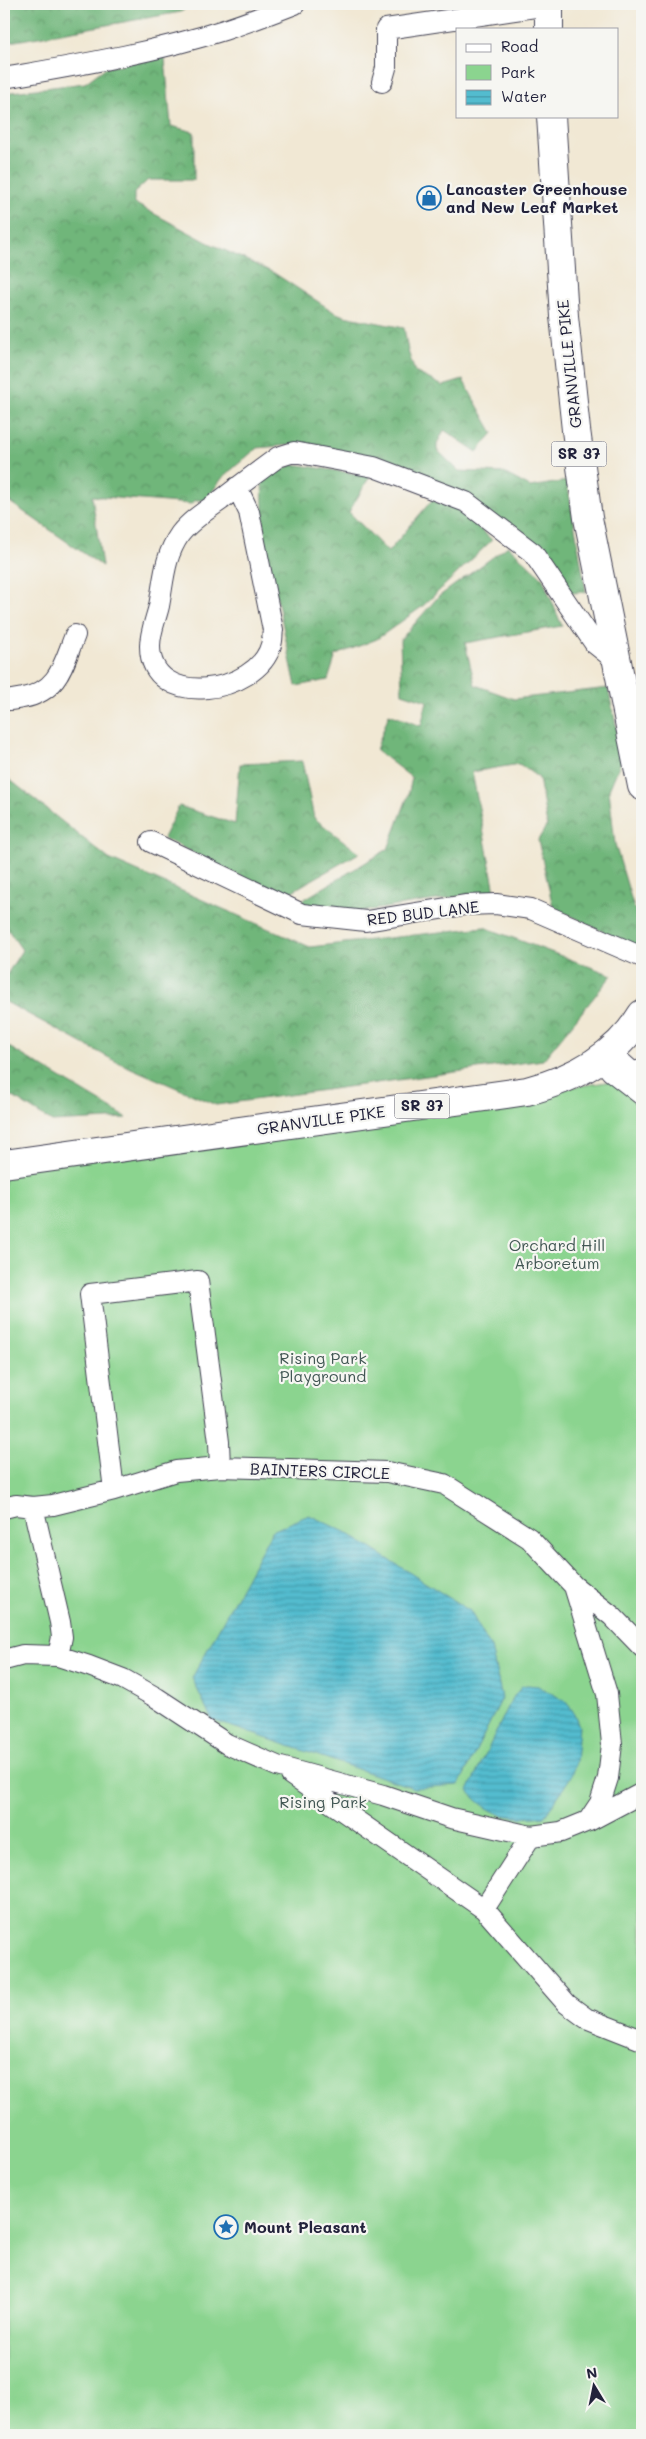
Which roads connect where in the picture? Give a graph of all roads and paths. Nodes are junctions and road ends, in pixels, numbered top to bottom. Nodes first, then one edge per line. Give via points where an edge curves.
1 (295, 4) edge
2 (549, 13) edge
3 (4, 78) edge
4 (382, 82) dead end
5 (551, 118) edge
6 (237, 487) junction
7 (75, 635) dead end
8 (615, 660) junction
9 (4, 700) edge
10 (642, 786) edge
11 (151, 842) dead end
12 (642, 957) edge
13 (642, 1014) edge
14 (606, 1056) junction
15 (642, 1070) edge
16 (642, 1096) edge
17 (4, 1164) edge
18 (220, 1467) junction
19 (114, 1490) junction
20 (33, 1507) junction
21 (4, 1508) edge
22 (574, 1586) junction
23 (642, 1647) edge
24 (58, 1656) junction
25 (4, 1660) edge
26 (277, 1766) junction
27 (642, 1793) edge
28 (588, 1822) junction
29 (532, 1836) junction
30 (484, 1909) junction
31 (642, 2040) edge

1 - 3 street via 224,30 162,47
2 - 4 street via 386,29 386,68
5 - 8 highway, GRANVILLE PIKE / SR 37 via 564,316 576,430 588,518
6 - 6 street via 251,522 273,630 271,646 261,662 244,678 192,690 173,684 156,669 150,648 162,576 166,560 180,534
6 - 8 street via 278,457 294,452 374,467 466,502 533,553 595,644
7 - 9 street via 53,685 32,696
8 - 10 highway, GRANVILLE PIKE / SR 37
11 - 12 street, RED BUD LANE via 302,914 366,921 465,905 496,904 531,909
13 - 14 highway, GRANVILLE PIKE / SR 37 via 624,1040
14 - 15 street via 632,1072
14 - 16 street via 611,1071
14 - 17 highway, GRANVILLE PIKE / SR 37 via 572,1076 527,1091
18 - 19 street, BAINTERS CIRCLE via 176,1471
18 - 19 street via 198,1281 90,1294
18 - 22 street, BAINTERS CIRCLE via 387,1472 444,1484 529,1538
19 - 20 street, BAINTERS CIRCLE
20 - 21 street, BAINTERS CIRCLE via 16,1505
20 - 24 street via 60,1622 62,1637
22 - 23 street via 612,1616
22 - 28 street, BAINTERS CIRCLE via 607,1694 612,1744 608,1778 600,1803
24 - 25 street via 23,1655
24 - 26 street via 123,1679 227,1744
26 - 29 street via 383,1795 451,1818
26 - 30 street
27 - 28 street
28 - 29 street via 561,1832
29 - 30 street
30 - 31 street via 567,2004 586,2018

